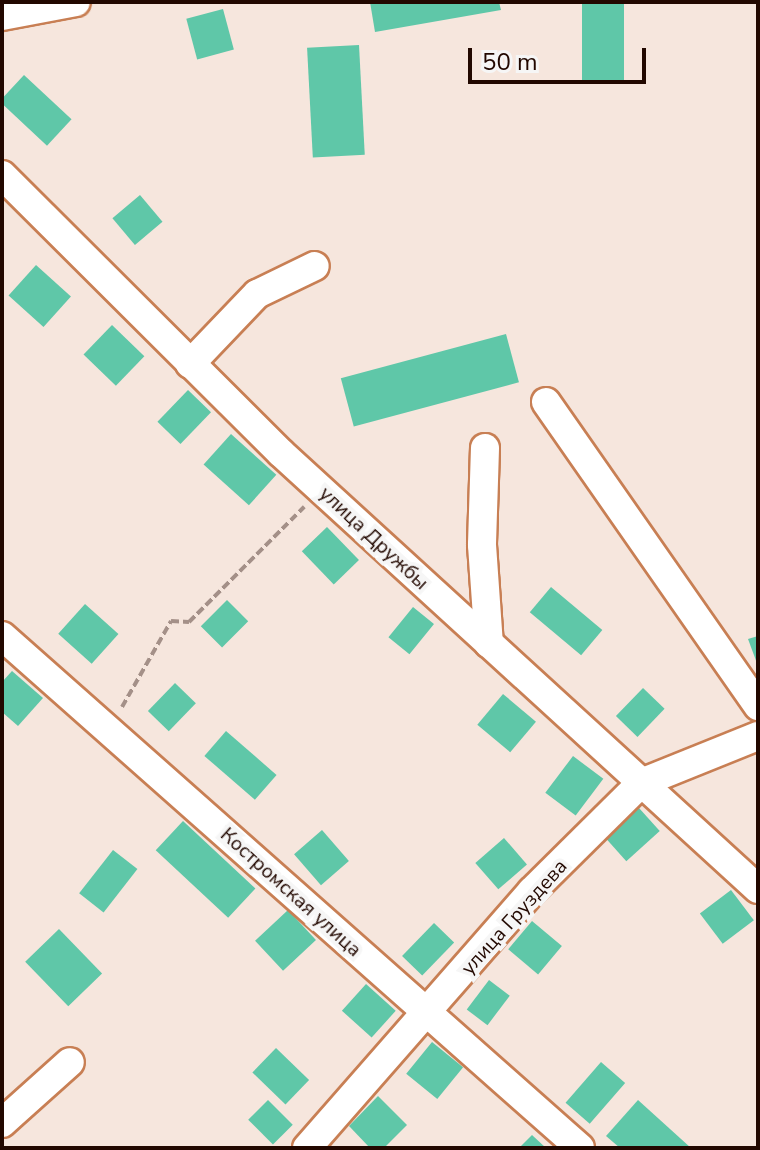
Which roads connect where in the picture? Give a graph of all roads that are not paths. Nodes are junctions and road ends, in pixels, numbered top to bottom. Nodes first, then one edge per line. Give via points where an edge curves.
1 (76, 2) edge
2 (2, 16) edge
3 (2, 175) edge
4 (315, 266) dead end
5 (190, 364) junction
6 (546, 402) dead end
7 (485, 448) dead end
8 (2, 636) edge
9 (489, 644) junction
10 (758, 706) edge
11 (758, 736) edge
12 (641, 783) junction
13 (758, 889) edge
14 (429, 1015) junction
15 (70, 1062) dead end
16 (2, 1123) edge
17 (307, 1148) edge
18 (580, 1148) edge

1 - 2 street
3 - 5 street, улица Дружбы
4 - 5 street via 257,294
5 - 9 street, улица Дружбы
6 - 10 street
7 - 9 street via 482,545
8 - 14 street, Костромская улица
9 - 12 street, улица Дружбы
11 - 12 street, улица Груздева
12 - 13 street, улица Дружбы
12 - 14 street, улица Груздева via 532,891
14 - 17 street, улица Груздева
14 - 18 street, Костромская улица
15 - 16 street

